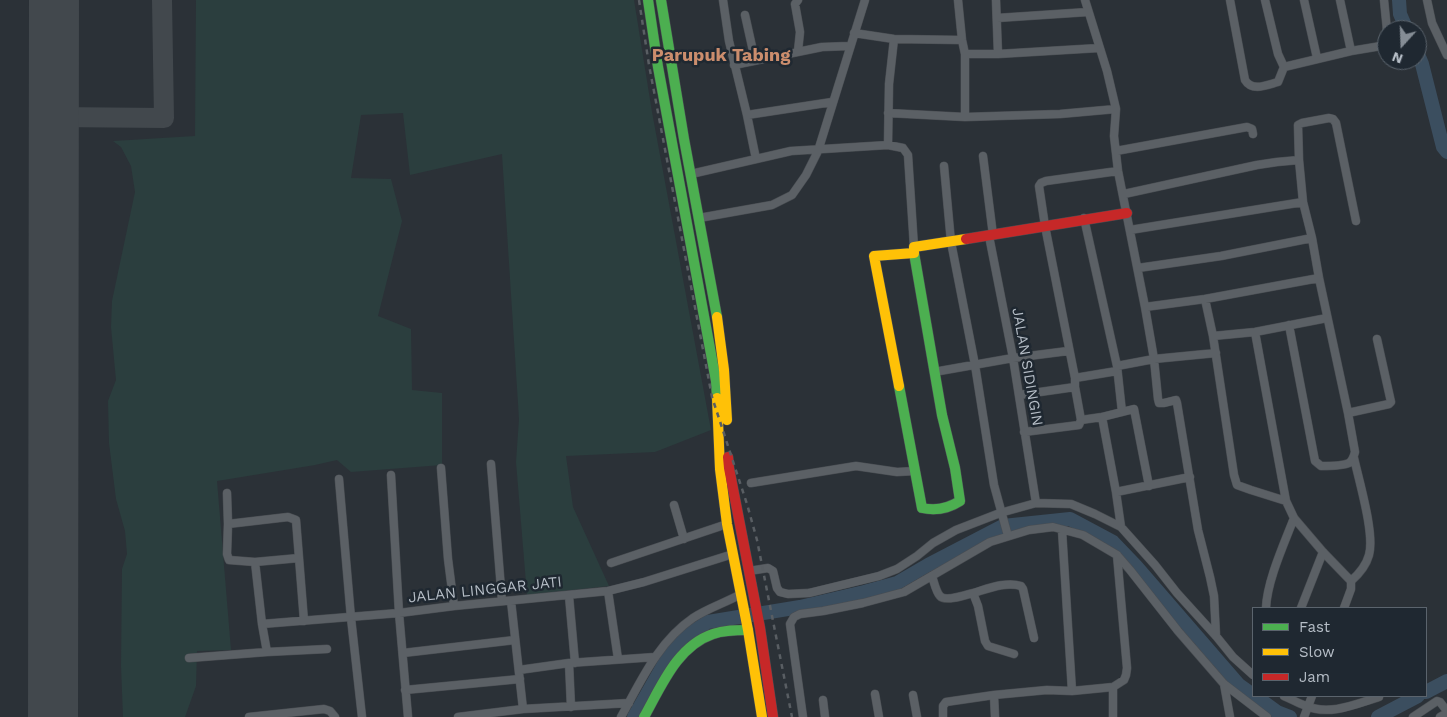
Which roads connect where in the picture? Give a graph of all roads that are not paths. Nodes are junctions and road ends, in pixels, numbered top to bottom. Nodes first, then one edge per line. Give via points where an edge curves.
1 (648, 0) edge
2 (661, 0) edge
3 (723, 0) edge
4 (865, 0) edge
5 (958, 0) edge
6 (996, 0) edge
7 (1085, 0) edge
8 (1230, 0) edge
9 (1265, 0) edge
10 (1304, 0) edge
11 (1340, 0) edge
12 (1384, 0) edge
13 (1388, 0) edge
14 (1427, 0) edge
15 (795, 1) edge
16 (1088, 12) junction
17 (744, 15) dead end
18 (998, 18) junction
19 (1386, 20) edge
20 (854, 33) junction
21 (894, 39) junction
22 (962, 40) junction
23 (849, 46) junction
24 (1377, 47) edge
25 (1099, 48) junction
26 (798, 51) junction
27 (1351, 51) junction
28 (965, 54) junction
29 (998, 54) junction
30 (1447, 54) edge
31 (1317, 58) junction
32 (755, 60) junction
33 (734, 65) junction
34 (671, 66) junction
35 (658, 67) junction
36 (1284, 67) junction
37 (832, 102) junction
38 (1116, 109) junction
39 (888, 113) junction
40 (747, 115) junction
41 (965, 117) junction
42 (1253, 134) dead end
43 (888, 145) junction
44 (1116, 150) junction
45 (818, 151) junction
46 (983, 156) dead end
47 (756, 159) junction
48 (1300, 160) junction
49 (944, 166) dead end
50 (1118, 171) junction
51 (690, 174) junction
52 (1124, 194) junction
53 (1303, 202) junction
54 (1127, 213) junction
55 (699, 218) junction
56 (1084, 218) junction
57 (1356, 221) dead end
58 (1045, 226) junction
59 (1130, 230) junction
60 (991, 235) junction
61 (1312, 238) junction
62 (951, 242) junction
63 (914, 250) junction
64 (1138, 268) junction
65 (1319, 278) junction
66 (1205, 299) junction
67 (1145, 307) junction
68 (1327, 318) junction
69 (1289, 325) junction
70 (1255, 332) junction
71 (1213, 336) junction
72 (1377, 339) dead end
73 (1068, 351) junction
74 (1216, 353) junction
75 (1013, 358) junction
76 (1154, 359) junction
77 (975, 365) junction
78 (1117, 369) junction
79 (934, 372) junction
80 (1074, 378) junction
81 (721, 381) junction
82 (1075, 387) junction
83 (1019, 395) junction
84 (1122, 412) junction
85 (1348, 412) junction
86 (1102, 417) junction
87 (1081, 420) junction
88 (1024, 432) junction
89 (1354, 458) junction
90 (491, 464) dead end
91 (442, 468) dead end
92 (915, 471) junction
93 (391, 475) dead end
94 (1190, 477) junction
95 (339, 479) dead end
96 (751, 483) dead end
97 (1149, 486) junction
98 (1116, 492) junction
99 (226, 493) dead end
100 (1286, 501) junction
101 (1036, 503) junction
102 (674, 505) dead end
103 (1001, 514) junction
104 (1294, 518) junction
105 (228, 524) junction
106 (727, 524) junction
107 (1121, 527) junction
108 (1062, 530) junction
109 (1007, 535) junction
110 (684, 539) junction
111 (1323, 552) junction
112 (733, 554) junction
113 (1117, 556) junction
114 (299, 558) junction
115 (255, 562) junction
116 (611, 563) dead end
117 (749, 571) junction
118 (932, 576) junction
119 (1351, 581) junction
120 (608, 591) junction
121 (973, 593) junction
122 (569, 596) junction
123 (741, 596) junction
124 (502, 601) junction
125 (511, 601) junction
126 (454, 606) junction
127 (1266, 607) edge
128 (1301, 607) edge
129 (1344, 607) edge
130 (399, 613) junction
131 (351, 618) junction
132 (304, 621) junction
133 (262, 624) junction
134 (748, 630) junction
135 (1216, 636) junction
136 (1034, 638) dead end
137 (515, 640) junction
138 (327, 649) dead end
139 (267, 652) junction
140 (403, 653) junction
141 (1014, 654) dead end
142 (655, 657) junction
143 (189, 658) dead end
144 (618, 659) junction
145 (572, 663) junction
146 (519, 670) junction
147 (1252, 674) edge
148 (520, 679) junction
149 (1224, 684) junction
150 (1112, 687) junction
151 (405, 690) junction
152 (1072, 691) junction
153 (875, 694) dead end
154 (913, 695) dead end
155 (994, 695) junction
156 (1285, 697) edge
157 (1312, 697) edge
158 (1379, 697) edge
159 (823, 700) dead end
160 (629, 703) junction
161 (766, 703) junction
162 (571, 707) junction
163 (523, 709) junction
164 (1306, 712) edge
165 (1447, 712) edge
166 (505, 714) edge
167 (249, 717) edge
168 (335, 717) edge
169 (362, 717) edge
170 (408, 717) edge
171 (458, 717) edge
172 (621, 717) edge
173 (644, 717) edge
174 (762, 717) edge
175 (773, 717) edge
176 (803, 717) edge
177 (824, 717) edge
178 (879, 717) edge
179 (917, 717) edge
180 (943, 717) edge
181 (995, 717) edge
182 (1113, 717) edge
183 (1230, 717) edge
184 (1267, 717) edge
185 (1413, 717) edge
186 (1440, 717) edge

1 - 35 main road
2 - 34 main road
3 - 33 street
4 - 20 street
5 - 22 street
6 - 18 street
7 - 16 street
8 - 36 street via 1248,84 1256,87 1278,82
9 - 36 street
10 - 31 street
11 - 27 street
12 - 13 street
12 - 19 street
14 - 30 street via 1432,22
15 - 26 street via 800,32
16 - 18 street
16 - 25 street
17 - 32 street
18 - 29 street
20 - 21 street
20 - 23 street
21 - 22 street
21 - 39 street
22 - 28 street
23 - 26 street
23 - 37 street
24 - 27 street
25 - 29 street
25 - 38 street
26 - 32 street
27 - 31 street
28 - 29 street
28 - 41 street
31 - 36 street
32 - 33 street
33 - 40 street
34 - 35 main road
34 - 51 main road
35 - 81 main road
37 - 40 street
37 - 45 street
38 - 41 street
38 - 44 street
39 - 41 street
39 - 43 street
40 - 47 street
42 - 44 street via 1247,127
43 - 45 street
43 - 63 street via 903,148 908,155
44 - 50 street
45 - 47 street
45 - 55 street via 792,196 772,205
46 - 60 street, JALAN SIDINGIN
47 - 51 street
48 - 52 street via 1257,165
48 - 53 street
48 - 57 street via 1298,125 1329,118 1333,120 1338,128
49 - 62 street
50 - 52 street
50 - 58 street via 1041,183 1038,190
51 - 55 main road
52 - 54 street
53 - 59 street
53 - 61 street
54 - 56 main road
54 - 59 street
55 - 81 main road via 720,330
56 - 58 main road
56 - 78 street
58 - 60 main road
58 - 73 street
59 - 64 street
60 - 62 main road
60 - 75 street, JALAN SIDINGIN
61 - 64 street
61 - 65 street
62 - 63 main road
62 - 77 street
63 - 79 main road
63 - 92 main road via 874,256
64 - 67 street
65 - 66 street
65 - 68 street
66 - 67 street
66 - 71 street
67 - 76 street
68 - 69 street
68 - 85 street
69 - 70 street
69 - 89 street via 1315,461 1321,466 1331,466 1350,463
70 - 71 street
70 - 100 street
71 - 74 street
72 - 85 street via 1390,402
73 - 75 street
73 - 80 street
74 - 76 street
74 - 100 street via 1237,485
75 - 77 street
75 - 83 street, JALAN SIDINGIN
76 - 78 street
76 - 94 street via 1159,403 1176,400 1177,403
77 - 79 street
77 - 103 street
78 - 80 street
78 - 84 street
79 - 92 main road via 960,501 954,506 923,510
80 - 82 street
81 - 106 main road via 720,469
81 - 117 main road via 729,468
82 - 83 street
82 - 87 street
83 - 88 street, JALAN SIDINGIN
84 - 86 street
84 - 97 street via 1134,409
85 - 89 street
86 - 87 street
86 - 98 street
87 - 88 street via 1076,426
88 - 101 street, JALAN SIDINGIN
89 - 119 street via 1370,537 1370,554
90 - 124 street
91 - 126 street
92 - 96 street via 856,466
93 - 130 street
94 - 97 street
94 - 135 street via 1198,530 1214,596
95 - 131 street
97 - 98 street
98 - 107 street
99 - 105 street
100 - 104 street
101 - 103 street
101 - 107 street via 1071,504
102 - 110 street
103 - 109 street
103 - 117 street via 956,530 897,569 880,576 808,593 780,592 771,569
104 - 111 street
104 - 127 street
105 - 114 street via 294,518
105 - 115 street via 228,559
106 - 110 street
106 - 112 main road
107 - 135 street
108 - 109 street via 1053,527
108 - 113 street via 1083,535
108 - 152 street
109 - 118 street
110 - 116 street
111 - 119 street
111 - 128 street
112 - 120 street, JALAN LINGGAR JATI
112 - 123 main road
113 - 149 street
113 - 150 street via 1127,668 1124,680
114 - 115 street
114 - 132 street
115 - 133 street
117 - 161 main road via 760,628
118 - 121 street via 940,596 944,598
118 - 176 street via 904,592 794,617 790,624
119 - 129 street
120 - 122 street, JALAN LINGGAR JATI
120 - 144 street
121 - 136 street via 989,588 1021,586
121 - 141 street via 988,646
122 - 125 street, JALAN LINGGAR JATI
122 - 145 street
123 - 134 main road
123 - 142 street via 694,617 672,635
124 - 125 street, JALAN LINGGAR JATI
124 - 126 street, JALAN LINGGAR JATI
125 - 137 street
126 - 130 street, JALAN LINGGAR JATI
130 - 131 street, JALAN LINGGAR JATI
130 - 140 street
131 - 132 street, JALAN LINGGAR JATI
131 - 169 street
132 - 133 street, JALAN LINGGAR JATI
133 - 139 street
134 - 161 main road
134 - 173 main road via 713,634 686,649
135 - 147 street
137 - 140 street
137 - 146 street
138 - 139 street
139 - 143 street
140 - 151 street
142 - 144 street
142 - 160 street
144 - 145 street
145 - 146 street
145 - 162 street
146 - 148 street
148 - 151 street
148 - 163 street
149 - 183 street
149 - 184 street
150 - 152 street
150 - 182 street
151 - 170 street
152 - 155 street
153 - 178 street
154 - 179 street
155 - 180 street via 946,702
155 - 181 street
156 - 164 street
157 - 164 street
158 - 164 street via 1342,708
159 - 177 street
160 - 162 street
160 - 172 street
161 - 174 main road
161 - 175 main road
162 - 163 street
163 - 166 street
165 - 185 street via 1437,701
165 - 186 street
166 - 171 street
167 - 168 street via 324,709

